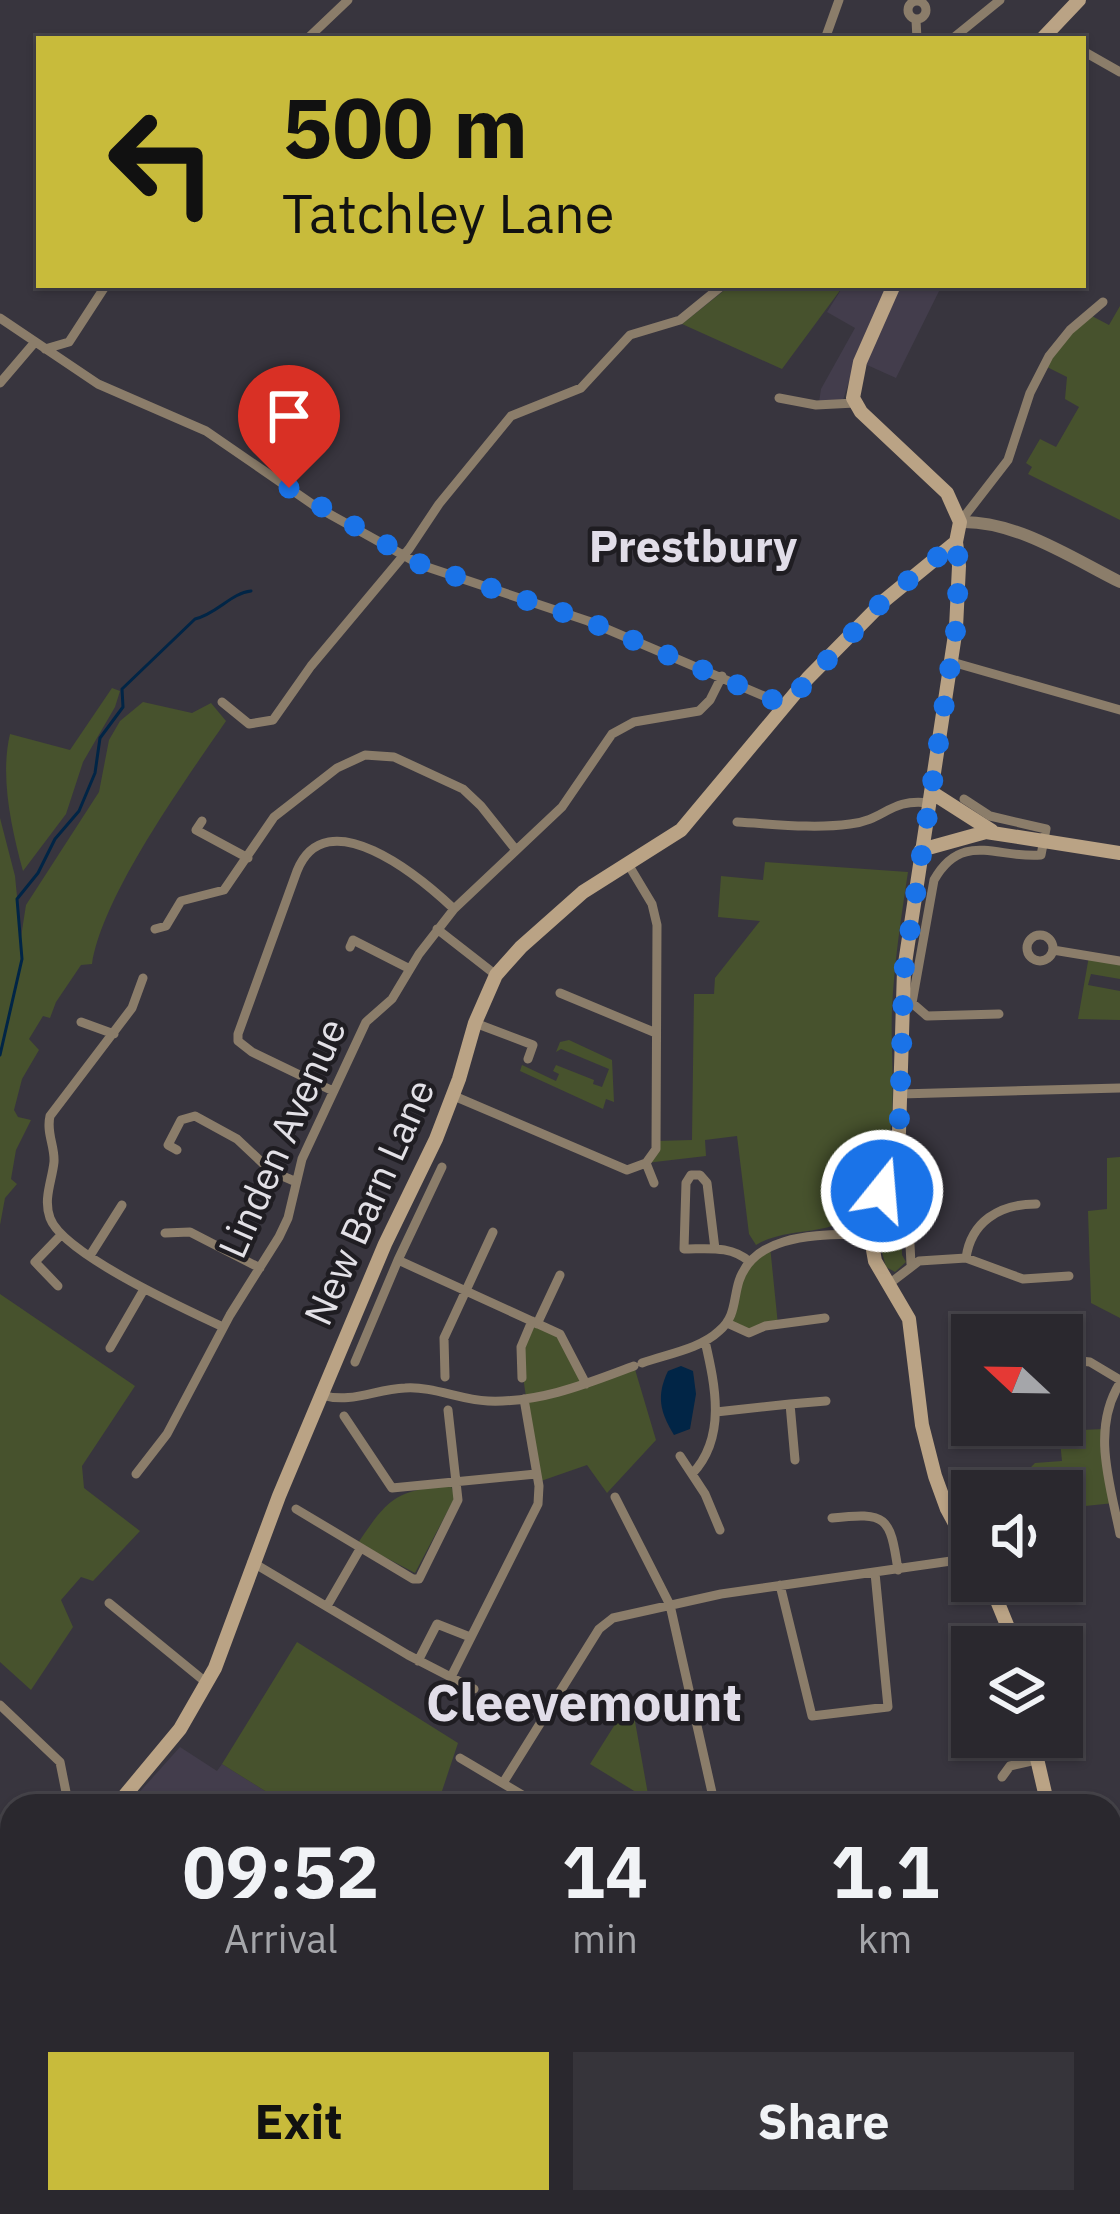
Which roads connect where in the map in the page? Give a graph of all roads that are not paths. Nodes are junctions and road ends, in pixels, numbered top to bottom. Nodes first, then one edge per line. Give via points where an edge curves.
1 (348, 0) edge
2 (839, 0) edge
3 (1079, 0) edge
4 (994, 2) edge
5 (916, 20) dead end
6 (310, 36) edge
7 (826, 36) edge
8 (917, 36) edge
9 (961, 36) edge
10 (1052, 36) edge
11 (1086, 53) edge
12 (1120, 73) edge
13 (104, 288) edge
14 (719, 288) edge
15 (893, 288) edge
16 (1103, 302) dead end
17 (0, 318) edge
18 (35, 342) junction
19 (68, 342) junction
20 (45, 350) junction
21 (68, 365) junction
22 (0, 383) edge
23 (779, 398) dead end
24 (855, 403) junction
25 (960, 522) junction
26 (956, 542) junction
27 (403, 555) junction
28 (1120, 582) edge
29 (952, 662) junction
30 (722, 676) junction
31 (222, 702) dead end
32 (785, 705) junction
33 (1120, 710) edge
34 (930, 798) junction
35 (964, 799) dead end
36 (737, 823) dead end
37 (196, 830) dead end
38 (995, 833) junction
39 (1044, 842) junction
40 (516, 850) junction
41 (921, 850) junction
42 (1120, 854) edge
43 (248, 859) junction
44 (628, 864) junction
45 (454, 909) junction
46 (166, 929) dead end
47 (437, 929) junction
48 (353, 940) dead end
49 (1053, 950) dead end
50 (1120, 961) edge
51 (410, 969) junction
52 (496, 975) junction
53 (143, 978) dead end
54 (560, 992) dead end
55 (137, 998) junction
56 (152, 1002) dead end
57 (999, 1014) dead end
58 (81, 1022) dead end
59 (475, 1023) junction
60 (656, 1033) junction
61 (114, 1034) junction
62 (238, 1041) junction
63 (226, 1044) dead end
64 (528, 1058) dead end
65 (1120, 1088) edge
66 (333, 1091) junction
67 (900, 1094) junction
68 (454, 1096) junction
69 (905, 1148) dead end
70 (177, 1150) dead end
71 (646, 1162) junction
72 (442, 1167) dead end
73 (294, 1180) junction
74 (886, 1181) junction
75 (654, 1183) dead end
76 (907, 1188) junction
77 (1036, 1204) dead end
78 (122, 1205) dead end
79 (494, 1232) dead end
80 (165, 1233) dead end
81 (870, 1233) junction
82 (61, 1235) junction
83 (715, 1249) junction
84 (91, 1254) junction
85 (967, 1258) junction
86 (398, 1260) junction
87 (35, 1262) junction
88 (750, 1262) junction
89 (19, 1264) dead end
90 (911, 1264) junction
91 (260, 1268) junction
92 (560, 1275) dead end
93 (1069, 1276) dead end
94 (889, 1284) junction
95 (58, 1286) dead end
96 (143, 1291) junction
97 (466, 1291) junction
98 (825, 1318) dead end
99 (534, 1322) junction
100 (727, 1323) junction
101 (223, 1327) junction
102 (705, 1341) junction
103 (110, 1348) dead end
104 (355, 1362) dead end
105 (1083, 1362) edge
106 (445, 1378) dead end
107 (522, 1378) dead end
108 (1120, 1381) edge
109 (586, 1384) junction
110 (322, 1394) junction
111 (524, 1399) junction
112 (826, 1401) dead end
113 (790, 1404) junction
114 (448, 1410) dead end
115 (716, 1412) junction
116 (344, 1416) dead end
117 (680, 1456) dead end
118 (795, 1460) dead end
119 (136, 1474) dead end
120 (536, 1474) junction
121 (692, 1474) junction
122 (457, 1480) junction
123 (615, 1498) dead end
124 (296, 1509) dead end
125 (951, 1517) edge
126 (832, 1518) dead end
127 (720, 1530) dead end
128 (1120, 1534) edge
129 (360, 1549) junction
130 (951, 1560) edge
131 (253, 1562) junction
132 (898, 1570) junction
133 (875, 1573) junction
134 (780, 1586) junction
135 (109, 1603) dead end
136 (670, 1605) junction
137 (327, 1606) junction
138 (470, 1637) junction
139 (418, 1660) junction
140 (451, 1677) junction
141 (208, 1684) junction
142 (474, 1689) dead end
143 (0, 1705) edge
144 (460, 1758) dead end
145 (1036, 1760) joint
146 (1003, 1777) dead end
147 (503, 1783) junction
148 (68, 1794) edge
149 (126, 1794) edge
150 (521, 1794) edge
151 (712, 1794) edge
152 (1045, 1794) edge

1 - 6 street
2 - 7 street
3 - 10 main road
4 - 9 street
5 - 8 street
11 - 12 street
13 - 19 street
14 - 27 street via 680,320 630,335 581,388 511,416
15 - 24 main road via 858,367
16 - 25 street via 1048,356 1008,460
17 - 18 street
18 - 20 street
18 - 22 street
19 - 20 street
19 - 21 street
20 - 21 street
21 - 27 street via 206,431
23 - 24 street
24 - 25 main road via 946,494
25 - 26 main road
25 - 28 street via 990,524
26 - 29 main road
26 - 32 main road, New Barn Lane via 884,600
27 - 30 street
27 - 31 street via 273,720 249,724
29 - 33 street
29 - 34 main road
30 - 32 street
30 - 40 street, Linden Avenue via 699,711 612,734 568,800
32 - 44 main road, New Barn Lane via 681,830
34 - 36 street via 848,825
34 - 38 main road
34 - 41 main road
35 - 39 street via 990,816 1042,826
37 - 43 street
38 - 39 main road
38 - 41 main road
39 - 42 main road
39 - 57 street via 1035,856 964,852 934,880 914,1006 927,1016
40 - 43 street via 463,789 372,754 302,794 268,824
40 - 45 street, Linden Avenue
41 - 67 main road via 904,970
43 - 46 street via 224,890 178,897
44 - 52 main road, New Barn Lane via 571,902
44 - 60 street via 656,917
45 - 47 street, Linden Avenue
45 - 62 street via 413,874 353,843 316,844 302,860
47 - 51 street, Linden Avenue
47 - 52 street
48 - 51 street
49 - 50 street
51 - 66 street, Linden Avenue via 365,1022
52 - 59 main road, New Barn Lane
53 - 55 street
54 - 60 street
55 - 56 street
55 - 61 street
58 - 61 street
59 - 64 street via 533,1045
59 - 68 main road, New Barn Lane
60 - 71 street via 656,1149
61 - 82 street via 48,1121 48,1209
62 - 63 street
62 - 66 street
65 - 67 street
66 - 73 street, Linden Avenue
67 - 74 main road
68 - 71 street via 627,1170
68 - 110 main road, New Barn Lane
69 - 76 street
70 - 73 street via 168,1144 183,1118 195,1117
71 - 75 street
72 - 86 street
73 - 91 street, Linden Avenue via 288,1218
74 - 76 street
74 - 81 main road
76 - 90 street
77 - 85 street via 1010,1206 984,1221
78 - 84 street
79 - 97 street
80 - 91 street via 194,1233
81 - 88 street via 778,1244
81 - 94 main road
82 - 84 street
82 - 87 street
83 - 83 street via 707,1186 691,1175 684,1249
83 - 88 street
84 - 96 street
85 - 90 street
85 - 93 street via 1023,1279
86 - 97 street
86 - 104 street
87 - 89 street
87 - 95 street
88 - 100 street
90 - 94 street
91 - 101 street, Linden Avenue
92 - 99 street
94 - 125 main road via 910,1328 922,1425
96 - 101 street
96 - 103 street
97 - 99 street
97 - 106 street via 443,1343
98 - 100 street via 749,1333
99 - 107 street via 521,1343
99 - 109 street via 565,1338
100 - 102 street
101 - 119 street, Linden Avenue via 167,1434
102 - 109 street
102 - 115 street
105 - 108 street
108 - 128 street via 1104,1430
109 - 111 street
110 - 111 street via 350,1399 402,1388
110 - 131 main road, New Barn Lane
111 - 120 street
112 - 113 street
113 - 115 street
113 - 118 street
114 - 122 street
115 - 121 street via 707,1452
116 - 122 street via 390,1487
117 - 121 street
120 - 122 street
120 - 138 street via 538,1504
121 - 127 street
122 - 129 street via 455,1508 419,1579
123 - 136 street
124 - 129 street
126 - 132 street via 883,1519
129 - 137 street
130 - 132 street
131 - 137 street
131 - 141 main road, New Barn Lane
132 - 133 street
133 - 134 street
133 - 134 street via 888,1707 812,1716
134 - 136 street
135 - 141 street
136 - 147 street via 603,1624
136 - 151 street
137 - 139 street
138 - 139 street via 437,1624
138 - 140 street
139 - 140 street
140 - 142 street
141 - 149 main road, New Barn Lane
143 - 148 street via 60,1762
144 - 147 street
145 - 146 street via 1010,1766
145 - 152 main road
147 - 150 street

